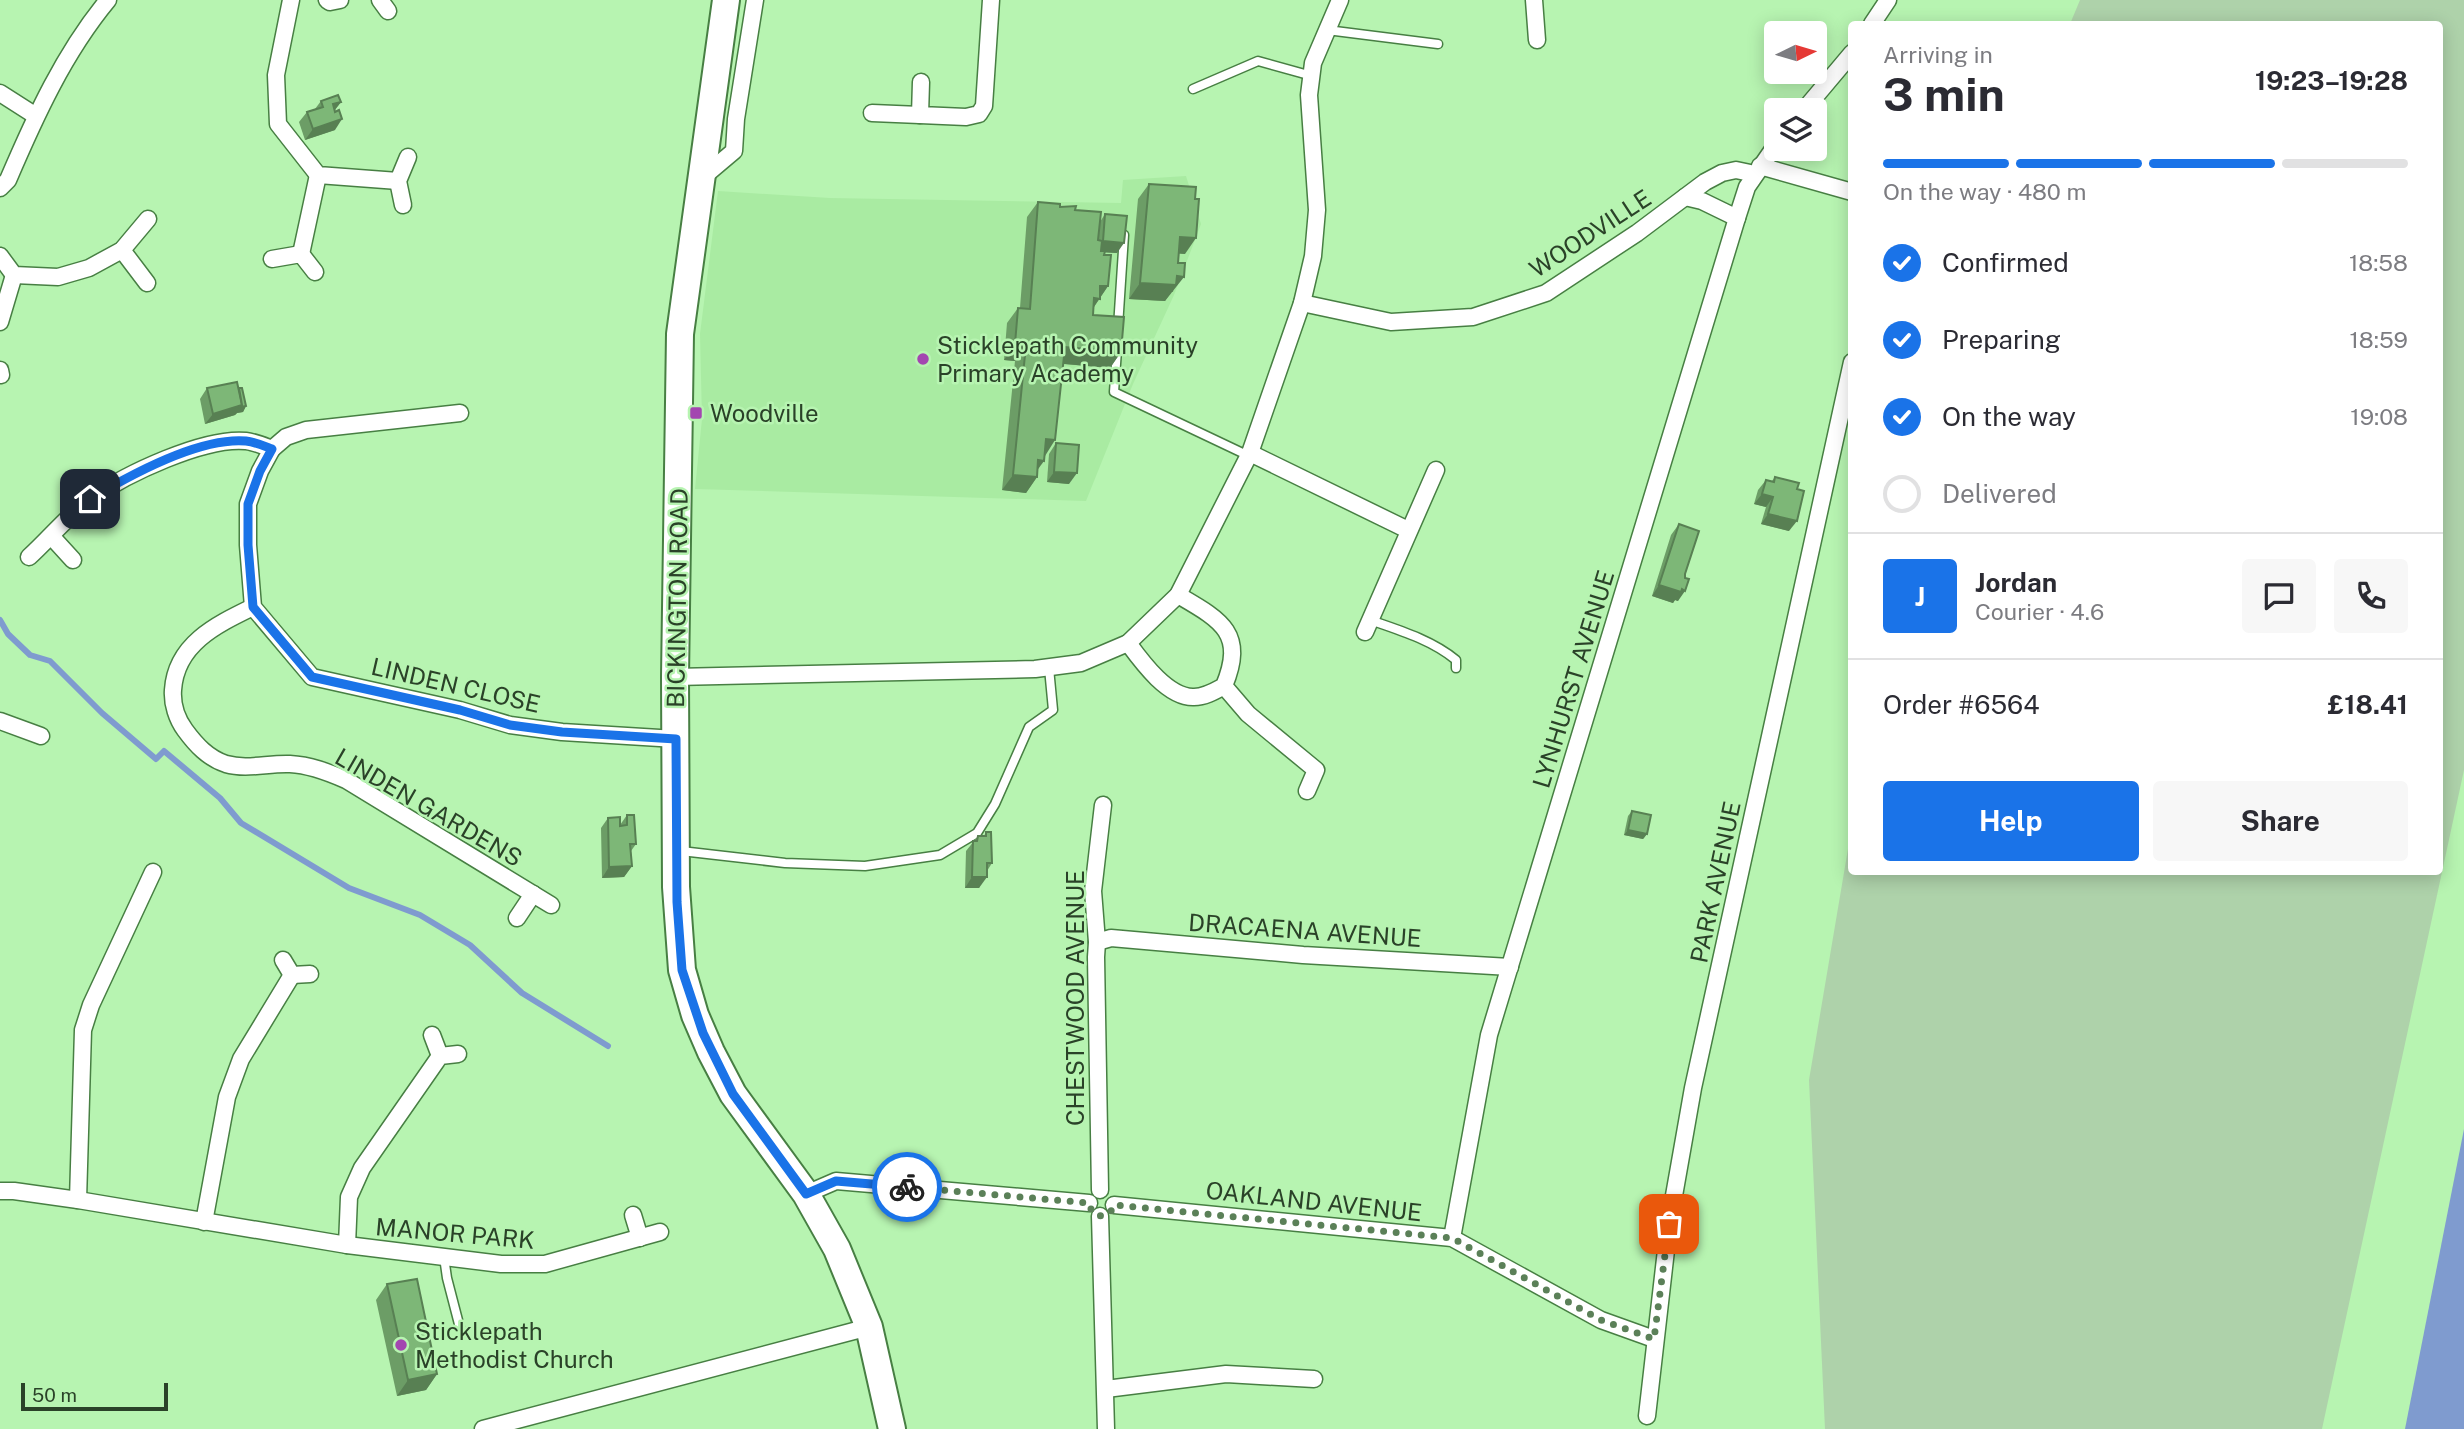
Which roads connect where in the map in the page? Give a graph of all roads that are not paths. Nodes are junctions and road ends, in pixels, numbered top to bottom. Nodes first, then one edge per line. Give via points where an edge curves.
1 (108, 0) edge
2 (291, 0) edge
3 (327, 0) edge
4 (340, 0) edge
5 (726, 0) edge
6 (755, 0) edge
7 (991, 0) edge
8 (1321, 0) edge
9 (1534, 0) edge
10 (1888, 0) edge
11 (1338, 5) edge
12 (1874, 21) edge
13 (1327, 30) junction
14 (1536, 40) dead end
15 (1438, 44) dead end
16 (1848, 58) edge
17 (1312, 76) junction
18 (921, 82) dead end
19 (1193, 89) dead end
20 (0, 93) edge
21 (1814, 98) edge
22 (872, 113) dead end
23 (920, 115) junction
24 (36, 116) junction
25 (408, 158) dead end
26 (1764, 161) edge
27 (1758, 170) junction
28 (318, 175) junction
29 (701, 179) junction
30 (398, 181) junction
31 (0, 188) edge
32 (1848, 191) edge
33 (1685, 197) junction
34 (403, 205) dead end
35 (1737, 218) junction
36 (148, 219) dead end
37 (1124, 232) edge
38 (122, 250) junction
39 (301, 254) junction
40 (0, 256) edge
41 (272, 259) dead end
42 (315, 272) dead end
43 (14, 275) junction
44 (147, 283) dead end
45 (1302, 303) junction
46 (0, 322) edge
47 (1848, 380) edge
48 (460, 413) dead end
49 (272, 449) junction
50 (1250, 455) junction
51 (1437, 470) dead end
52 (1408, 530) junction
53 (52, 537) junction
54 (29, 557) dead end
55 (73, 560) dead end
56 (1178, 595) junction
57 (253, 607) junction
58 (1368, 626) joint
59 (1129, 643) junction
60 (1049, 667) junction
61 (1456, 668) dead end
62 (675, 677) junction
63 (1224, 686) junction
64 (0, 721) edge
65 (41, 736) dead end
66 (676, 739) junction
67 (1307, 790) dead end
68 (1103, 805) dead end
69 (677, 850) junction
70 (153, 872) dead end
71 (533, 894) junction
72 (551, 905) dead end
73 (517, 918) dead end
74 (1097, 942) junction
75 (283, 960) dead end
76 (1510, 967) junction
77 (310, 974) dead end
78 (292, 975) junction
79 (432, 1035) dead end
80 (458, 1054) dead end
81 (440, 1056) junction
82 (1100, 1190) junction
83 (0, 1191) edge
84 (806, 1194) junction
85 (78, 1200) junction
86 (1089, 1203) junction
87 (1114, 1205) junction
88 (633, 1215) dead end
89 (1100, 1216) junction
90 (204, 1222) junction
91 (660, 1232) dead end
92 (640, 1238) junction
93 (1452, 1238) junction
94 (346, 1245) junction
95 (444, 1257) junction
96 (869, 1327) junction
97 (460, 1328) dead end
98 (1654, 1339) junction
99 (1314, 1379) dead end
100 (1106, 1389) junction
101 (1646, 1422) edge
102 (483, 1429) edge
103 (892, 1429) edge
104 (1107, 1429) edge

1 - 24 street via 85,28
2 - 28 street via 276,75 278,124
3 - 4 street
5 - 29 main road, BICKINGTON ROAD
6 - 29 street via 733,151
7 - 23 street via 984,106 979,114 966,117
8 - 11 street
9 - 14 street
10 - 12 street
11 - 13 street
13 - 15 lane
13 - 17 street
16 - 21 street
17 - 19 lane via 1258,61
17 - 45 street via 1310,128 1317,210
18 - 23 street
20 - 24 street
22 - 23 street
24 - 31 street via 8,180
25 - 30 street
26 - 27 street, LYNHURST AVENUE
27 - 32 street
27 - 33 street, WOODVILLE via 1722,173
27 - 35 street, LYNHURST AVENUE
28 - 30 street
28 - 39 street
29 - 62 main road, BICKINGTON ROAD via 680,334
30 - 34 street
33 - 35 street, WOODVILLE
33 - 45 street, WOODVILLE via 1546,293 1473,317 1391,321
35 - 76 street, LYNHURST AVENUE
36 - 38 street
37 - 50 lane via 1114,392
38 - 43 street via 89,268 58,277
38 - 44 street
39 - 41 street
39 - 42 street
40 - 43 street
43 - 46 street
45 - 50 street
47 - 98 street, PARK AVENUE via 1693,1088
48 - 49 street via 306,430 286,436
49 - 53 street via 248,441 219,442 173,457 90,499
49 - 57 street via 248,504
50 - 52 street
50 - 56 street
51 - 52 street
52 - 58 street
53 - 54 street
53 - 55 street
56 - 59 street
56 - 63 street via 1226,630 1234,649
57 - 66 street, LINDEN CLOSE via 312,677 510,725
57 - 71 street, LINDEN GARDENS via 222,622 182,655 172,702 196,744 226,764 321,769
58 - 61 lane via 1406,632 1446,652 1456,660
59 - 60 street via 1081,663
59 - 63 street via 1174,693 1192,698
60 - 62 street
60 - 69 lane via 1053,710 1029,727 977,833 940,855 865,866 785,863
62 - 66 main road, BICKINGTON ROAD
63 - 67 street via 1248,714 1316,771
64 - 65 street
66 - 69 main road, BICKINGTON ROAD
68 - 74 street, CHESTWOOD AVENUE via 1093,891
69 - 84 main road, BICKINGTON ROAD via 679,947 695,1015 733,1094
70 - 85 street via 83,1030
71 - 72 street, LINDEN GARDENS
71 - 73 street, LINDEN GARDENS
74 - 76 street, DRACAENA AVENUE via 1111,938 1303,956
74 - 82 street, CHESTWOOD AVENUE
75 - 78 street
76 - 93 street, LYNHURST AVENUE via 1489,1035
77 - 78 street
78 - 90 street via 242,1059 227,1097
79 - 81 street
80 - 81 street
81 - 94 street, MANOR PARK via 362,1168 349,1197
82 - 86 street
82 - 87 street via 1109,1192
83 - 85 street, MANOR PARK
84 - 86 street via 836,1181
84 - 96 main road, BICKINGTON ROAD via 837,1249
85 - 90 street, MANOR PARK
86 - 89 street via 1092,1212
87 - 89 street via 1110,1213
87 - 93 street, OAKLAND AVENUE
88 - 92 street
89 - 100 street
90 - 94 street, MANOR PARK
91 - 92 street, MANOR PARK
92 - 95 street, MANOR PARK via 545,1264
93 - 98 street, OAKLAND AVENUE via 1601,1320
94 - 95 street, MANOR PARK
95 - 97 lane
96 - 102 street
96 - 103 main road, BICKINGTON ROAD
98 - 101 street, PARK AVENUE
99 - 100 street via 1226,1374
100 - 104 street

